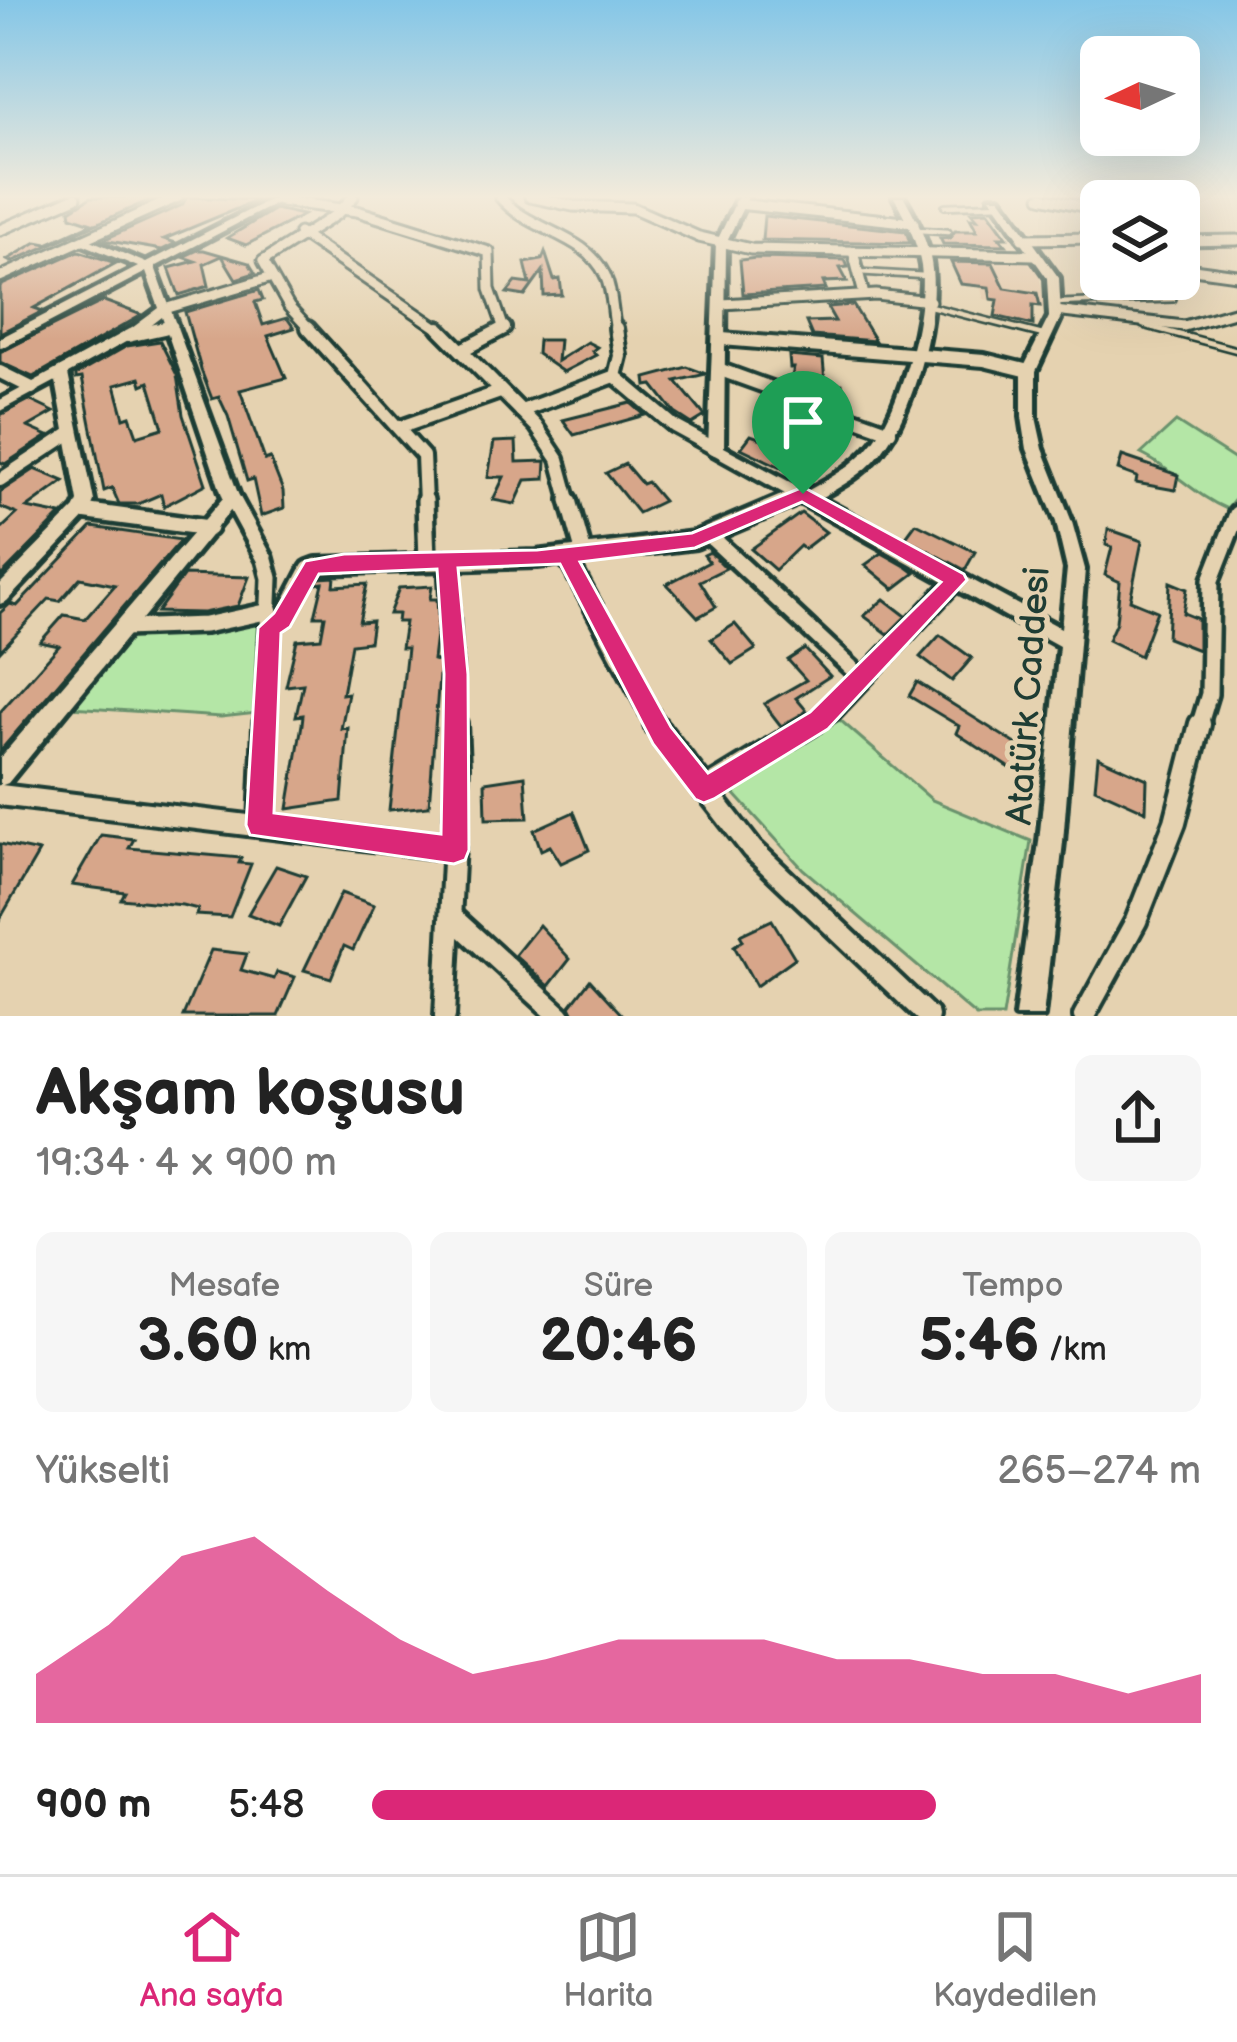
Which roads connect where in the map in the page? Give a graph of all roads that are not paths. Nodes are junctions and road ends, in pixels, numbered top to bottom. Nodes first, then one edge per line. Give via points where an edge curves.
1 (72, 244) edge
2 (93, 244) edge
3 (176, 244) edge
4 (188, 244) edge
5 (282, 244) edge
6 (315, 244) edge
7 (472, 244) edge
8 (577, 244) edge
9 (721, 244) edge
10 (730, 244) edge
11 (922, 244) edge
12 (1026, 244) edge
13 (1041, 244) edge
14 (1028, 247) junction
15 (924, 250) junction
16 (854, 251) junction
17 (146, 265) junction
18 (1200, 267) edge
19 (858, 272) junction
20 (1237, 274) edge
21 (928, 277) junction
22 (0, 278) edge
23 (269, 278) junction
24 (863, 296) junction
25 (1158, 300) edge
26 (930, 303) junction
27 (722, 304) junction
28 (1055, 307) junction
29 (1237, 311) edge
30 (169, 318) junction
31 (1128, 320) junction
32 (0, 334) edge
33 (1046, 336) junction
34 (722, 339) junction
35 (0, 343) edge
36 (463, 350) junction
37 (1237, 350) edge
38 (916, 353) junction
39 (718, 369) junction
40 (1029, 371) junction
41 (0, 372) edge
42 (61, 373) junction
43 (615, 376) junction
44 (32, 388) junction
45 (500, 392) junction
46 (0, 406) edge
47 (520, 411) junction
48 (401, 427) junction
49 (890, 430) junction
50 (71, 433) junction
51 (716, 449) junction
52 (0, 480) edge
53 (806, 495) junction
54 (232, 499) junction
55 (82, 511) junction
56 (1237, 514) edge
57 (209, 528) junction
58 (710, 536) junction
59 (575, 555) junction
60 (437, 561) junction
61 (956, 580) junction
62 (0, 596) edge
63 (270, 620) junction
64 (124, 628) junction
65 (1070, 642) junction
66 (861, 677) junction
67 (0, 775) edge
68 (704, 790) junction
69 (0, 795) edge
70 (260, 825) junction
71 (454, 850) junction
72 (452, 917) junction
73 (445, 1016) edge
74 (560, 1016) edge
75 (928, 1016) edge
76 (1029, 1016) edge
77 (1084, 1016) edge

1 - 22 street
2 - 17 street
3 - 17 street
4 - 17 street
5 - 23 street via 265,257
6 - 36 street
7 - 36 street via 489,252 490,289 505,329
8 - 43 street via 599,262 611,290
9 - 27 street
10 - 16 street
11 - 15 street
12 - 14 street
13 - 14 street
14 - 15 street
14 - 28 street via 1053,278
15 - 16 street
15 - 21 street
16 - 19 street
17 - 30 street
17 - 32 street
17 - 35 street
18 - 20 street
19 - 21 lane
19 - 24 street
21 - 26 street
23 - 30 street
23 - 48 street
24 - 26 street
24 - 27 street
25 - 28 lane
26 - 33 lane
26 - 38 street
27 - 34 street
28 - 31 street
28 - 33 street, Atatürk Caddesi
29 - 31 street via 1191,326
30 - 42 street
30 - 54 street
31 - 37 lane
33 - 40 street, Atatürk Caddesi
34 - 38 street
34 - 39 street
36 - 45 street
38 - 40 street
38 - 49 street
39 - 49 street
39 - 51 street
40 - 65 street, Atatürk Caddesi via 1035,449 1076,569
41 - 44 street
42 - 44 street
42 - 50 street
43 - 47 street
43 - 51 street
44 - 46 street
45 - 47 street
45 - 48 street
47 - 59 street via 558,459
48 - 60 street via 425,464
49 - 53 street via 860,466
50 - 52 street
50 - 55 street
51 - 53 street
53 - 58 street
53 - 61 street
54 - 57 street
54 - 63 street via 266,559
55 - 57 street
55 - 62 street
56 - 77 street via 1211,580 1210,694 1175,822 1136,921
57 - 64 street
58 - 59 street
58 - 66 street
59 - 60 street
59 - 68 street via 662,736
60 - 63 street via 313,567 282,620
60 - 71 street via 456,674
61 - 65 street
61 - 66 street
63 - 64 street
63 - 70 street
64 - 67 street
65 - 76 street, Atatürk Caddesi
66 - 68 street via 832,711
68 - 75 street via 815,912
69 - 70 street
70 - 71 street
71 - 72 street
72 - 73 street
72 - 74 street

